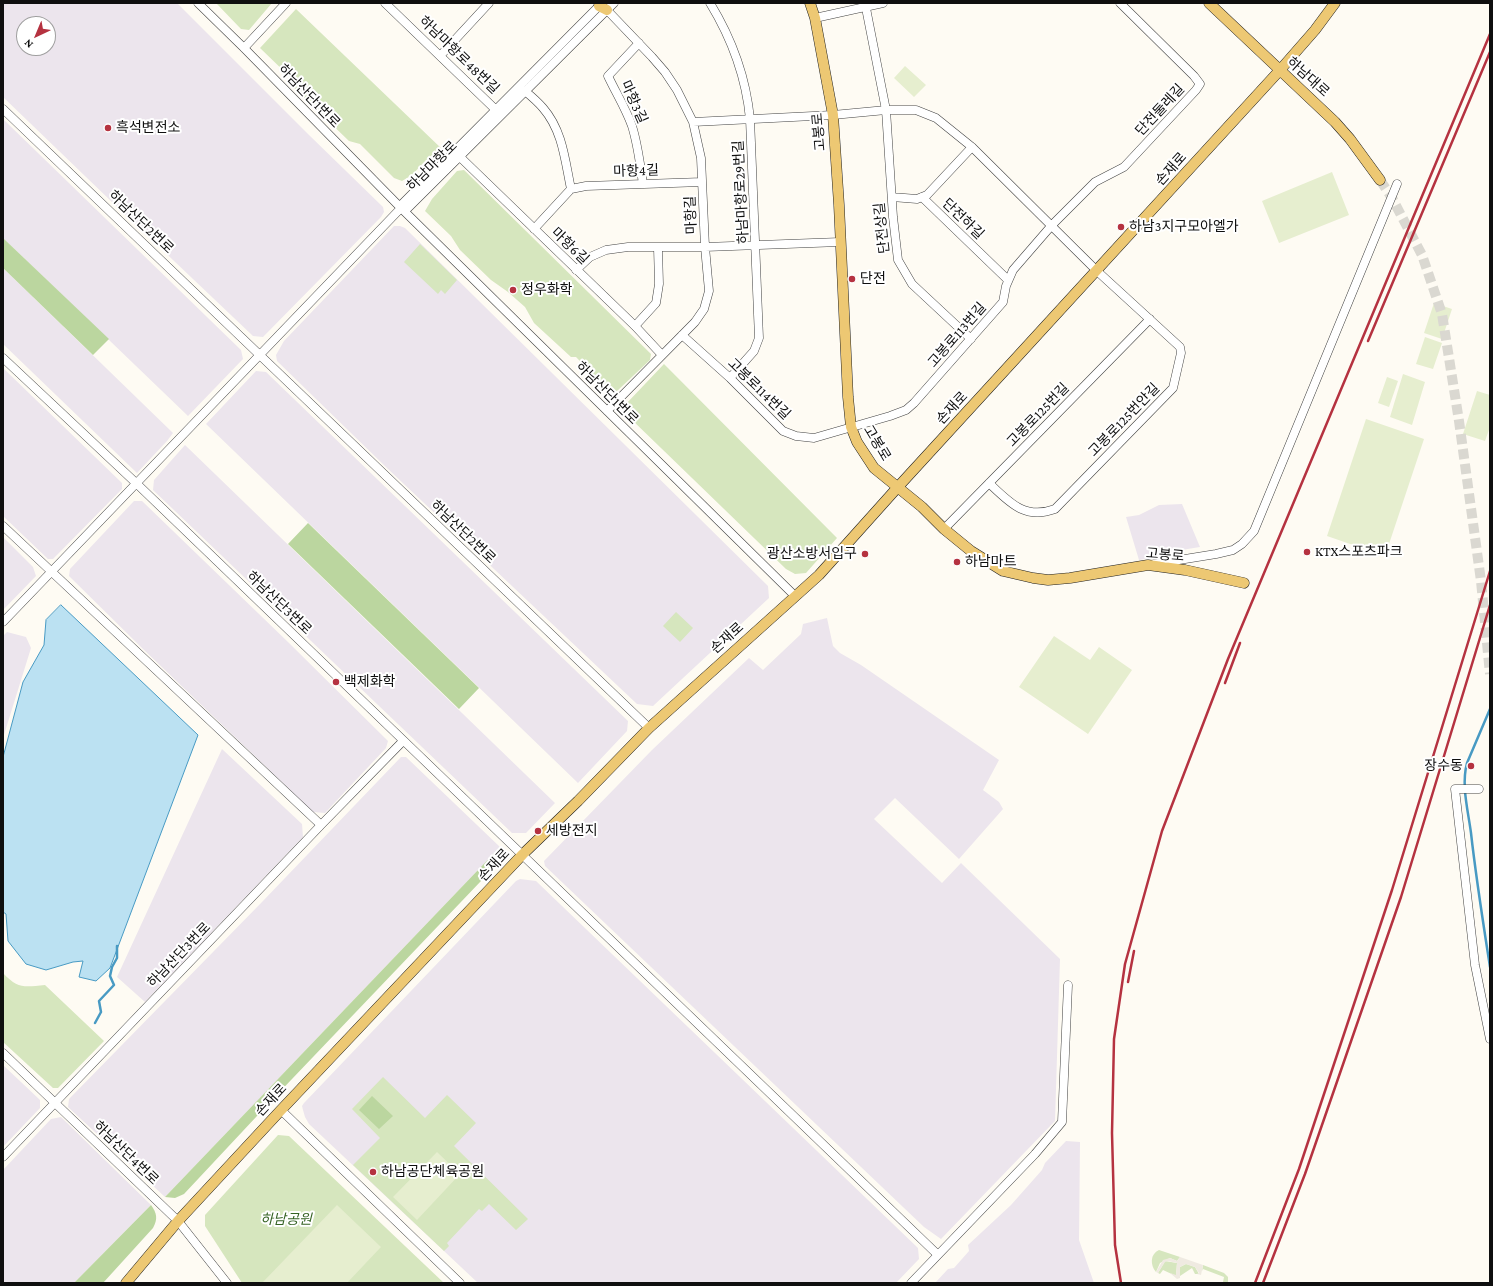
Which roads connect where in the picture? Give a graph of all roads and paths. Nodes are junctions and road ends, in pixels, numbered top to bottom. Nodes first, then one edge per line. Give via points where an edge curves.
1 (198, 3) edge
2 (286, 3) edge
3 (490, 3) edge
4 (614, 3) edge
5 (710, 3) edge
6 (810, 3) edge
7 (883, 3) edge
8 (1120, 3) edge
9 (1209, 3) edge
10 (1335, 3) edge
11 (390, 5) edge
12 (866, 5) edge
13 (601, 6) edge
14 (815, 18) junction
15 (639, 44) junction
16 (244, 48) junction
17 (440, 56) junction
18 (1280, 70) junction
19 (525, 91) junction
20 (3, 109) edge
21 (496, 110) junction
22 (886, 110) junction
23 (833, 115) junction
24 (750, 119) junction
25 (694, 122) junction
26 (972, 147) junction
27 (460, 157) junction
28 (1380, 180) tunnel mouth
29 (702, 182) junction
30 (643, 184) junction
31 (1398, 184) dead end
32 (571, 189) junction
33 (892, 197) junction
34 (922, 197) junction
35 (401, 208) junction
36 (1052, 225) junction
37 (534, 229) junction
38 (840, 242) junction
39 (756, 246) junction
40 (704, 247) junction
41 (658, 248) junction
42 (576, 270) junction
43 (1097, 271) junction
44 (1008, 280) junction
45 (1150, 319) junction
46 (635, 326) junction
47 (682, 335) junction
48 (971, 339) junction
49 (260, 355) junction
50 (662, 355) junction
51 (3, 358) edge
52 (730, 378) junction
53 (607, 411) junction
54 (851, 427) junction
55 (136, 483) junction
56 (989, 483) junction
57 (897, 488) junction
58 (3, 526) edge
59 (944, 529) junction
60 (1148, 565) junction
61 (51, 572) junction
62 (1244, 583) dead end
63 (795, 596) junction
64 (3, 622) edge
65 (649, 728) junction
66 (403, 741) junction
67 (1476, 789) dead end
68 (321, 825) junction
69 (523, 854) junction
70 (1068, 985) dead end
71 (1490, 1039) edge
72 (3, 1053) edge
73 (56, 1103) junction
74 (281, 1110) junction
75 (3, 1157) edge
76 (178, 1221) junction
77 (938, 1255) junction
78 (126, 1283) edge
79 (227, 1283) edge
80 (460, 1283) edge
81 (911, 1283) edge

1 - 16 street, 하남산단1번로
2 - 16 street
3 - 17 street
4 - 13 street, 하남마항로
5 - 24 street, 하남마항로29번길 via 724,26 740,64
6 - 14 main road, 고봉로
7 - 12 street
8 - 36 street, 단전둘레길 via 1200,84 1124,167 1095,182
9 - 18 main road, 하남대로
10 - 18 main road, 손재로
11 - 17 street, 하남마항로48번길
12 - 14 street
12 - 22 street, 단전상길
13 - 15 street, 마항길
13 - 19 street, 하남마항로
13 - 21 street, 하남마항로
14 - 23 main road, 고봉로
15 - 25 street, 마항길 via 664,72
15 - 30 street, 마항3길 via 608,76 632,126
16 - 35 street, 하남산단1번로
17 - 21 street, 하남마항로48번길
18 - 28 main road, 하남대로 via 1335,122
18 - 43 main road, 손재로
19 - 27 street, 하남마항로
19 - 32 street via 554,123 560,136
20 - 49 street, 하남산단2번로
21 - 35 street, 하남마항로 via 403,203
22 - 23 street
22 - 26 street via 916,110 936,118
22 - 33 street, 단전상길
23 - 24 street
23 - 38 main road, 고봉로
24 - 25 street
24 - 39 street, 하남마항로29번길
25 - 29 street, 마항길 via 701,158
26 - 34 street via 927,195
26 - 36 street
27 - 35 street, 하남마항로 via 408,208
27 - 37 street, 마항6길
29 - 30 street, 마항4길
29 - 40 street, 마항길
30 - 32 street, 마항4길
31 - 60 street via 1254,531 1233,550
32 - 37 street
33 - 34 street, 단전하길
33 - 48 street, 단전상길 via 898,260 912,284
34 - 44 street, 단전하길
35 - 49 street
35 - 53 street, 하남산단1번로
36 - 43 street
36 - 44 street, 고봉로113번길 via 1013,270
37 - 42 street, 마항6길
38 - 39 street
38 - 54 main road, 고봉로
39 - 40 street
39 - 52 street, 하남마항로29번길 via 759,338 754,351
40 - 41 street
40 - 47 street, 마항길 via 709,291 704,308
41 - 42 street via 628,247 606,250 590,258
41 - 46 street via 659,284 656,303
42 - 46 street, 마항6길
43 - 45 street, 고봉로125번안길
43 - 57 main road, 손재로
44 - 48 street, 고봉로113번길 via 1003,302
45 - 56 street, 고봉로125번길
45 - 56 street, 고봉로125번안길 via 1180,347 1173,388 1056,509 1034,513 1024,510 1014,506
46 - 50 street, 마항6길
47 - 50 street, 마항길
47 - 52 street, 고봉로114번길
48 - 54 street, 고봉로113번길 via 906,410
49 - 55 street
49 - 65 street, 하남산단2번로
50 - 53 street, 마항길
51 - 55 street, 하남산단3번로
52 - 54 street, 고봉로114번길 via 783,431 796,436 814,438
53 - 63 street, 하남산단1번로
54 - 57 main road, 고봉로 via 857,442 874,468
55 - 61 street
55 - 66 street, 하남산단3번로
56 - 59 street, 고봉로125번길
57 - 59 main road, 고봉로 via 922,507
57 - 63 main road, 손재로 via 820,576
58 - 61 street
59 - 60 main road, 고봉로 via 970,551 1003,571 1032,578 1070,578
60 - 62 main road, 고봉로 via 1186,570
61 - 64 street
61 - 68 street
63 - 65 main road, 손재로
65 - 69 main road, 손재로
66 - 68 street, 하남산단3번로
66 - 69 street, 하남산단3번로
67 - 71 street via 1455,789 1475,964
68 - 73 street, 하남산단3번로
69 - 74 main road, 손재로
69 - 77 street, 하남산단3번로
70 - 77 street via 1062,1122
72 - 73 street, 하남산단4번로
73 - 75 street
73 - 76 street, 하남산단4번로
74 - 76 main road, 손재로
74 - 80 street
76 - 78 main road, 손재로
76 - 79 street, 하남산단4번로
77 - 81 street

